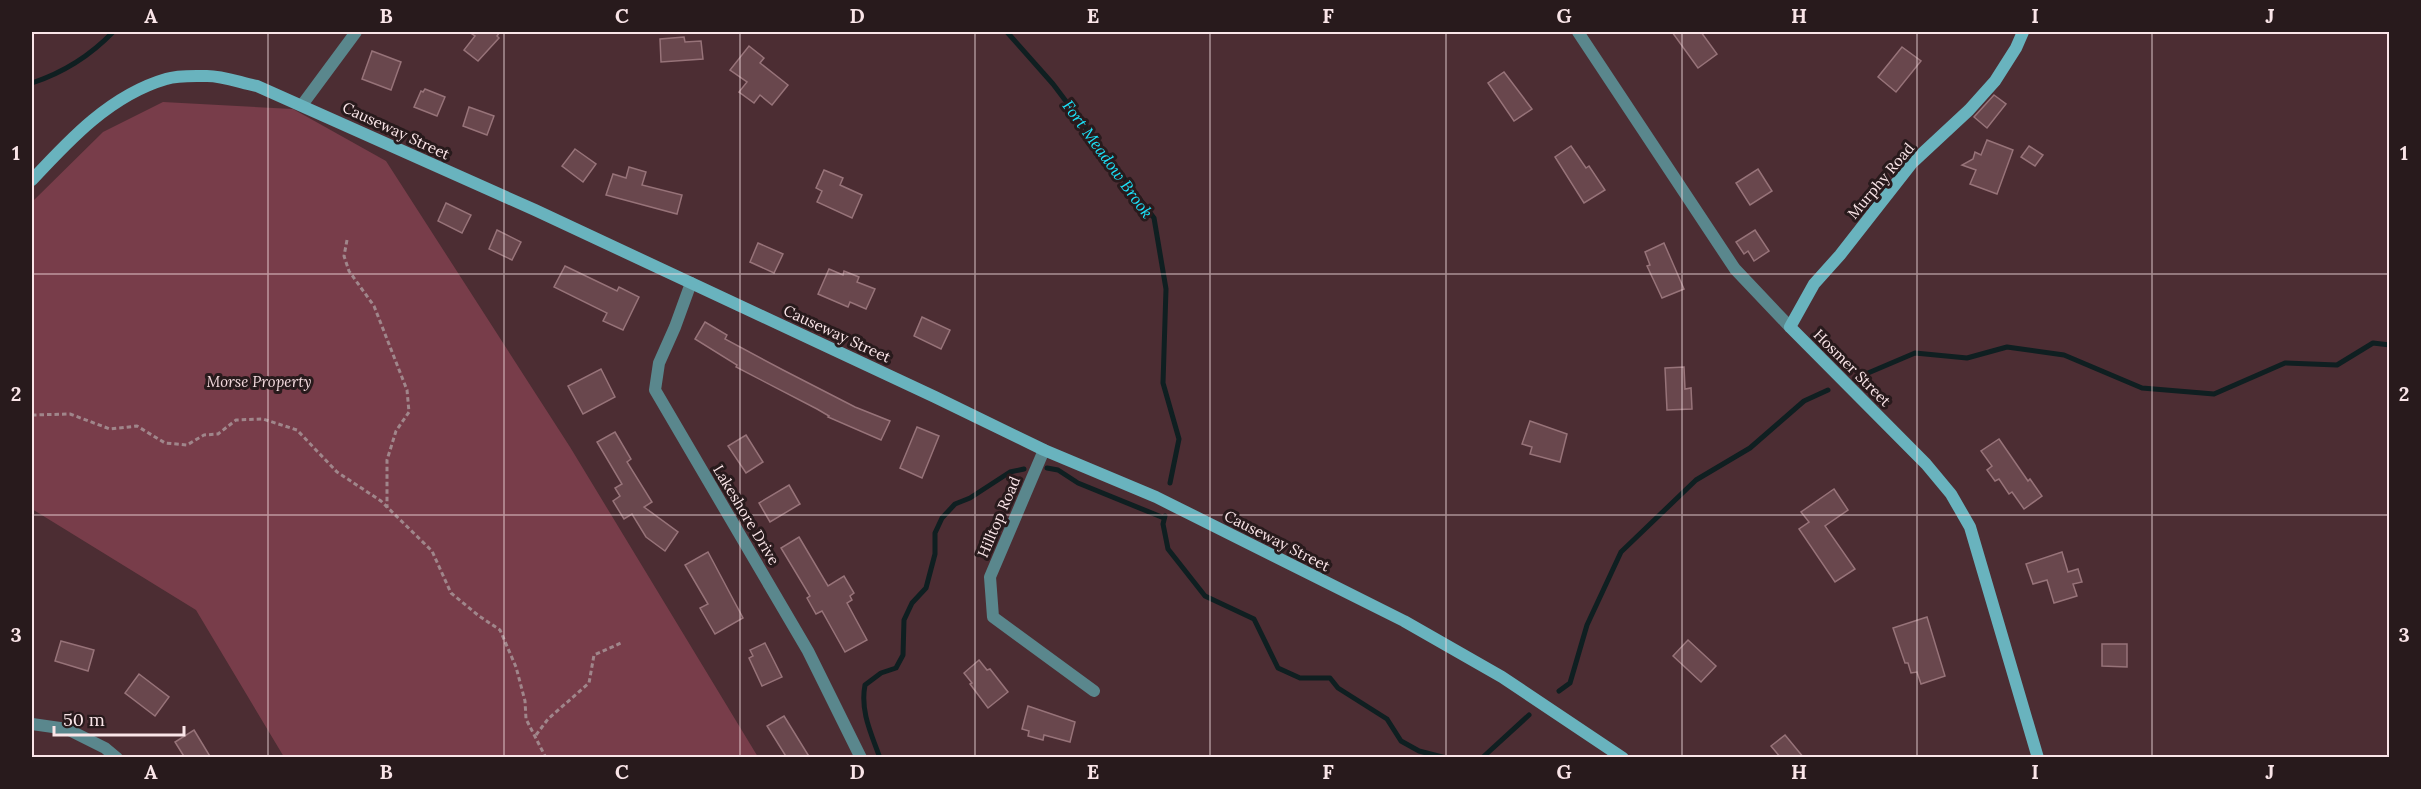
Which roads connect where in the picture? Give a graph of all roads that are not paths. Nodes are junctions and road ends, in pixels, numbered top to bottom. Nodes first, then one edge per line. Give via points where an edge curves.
1 (356, 32) edge
2 (1578, 32) edge
3 (2024, 32) edge
4 (302, 105) junction
5 (32, 180) edge
6 (691, 283) junction
7 (1790, 327) junction
8 (1044, 450) junction
9 (1094, 691) dead end
10 (32, 724) edge
11 (117, 758) edge
12 (861, 758) edge
13 (1623, 758) edge
14 (2038, 758) edge

1 - 4 street
2 - 7 street, Hosmer Street via 1730,261
3 - 7 street, Murphy Road via 1995,81 1912,163 1814,284
4 - 5 street, Causeway Street via 257,86 210,76 168,78 133,92 104,111 66,142
4 - 6 street, Causeway Street
6 - 8 street, Causeway Street
6 - 12 street, Lakeshore Drive via 659,363 655,390 808,651
7 - 14 street, Hosmer Street via 1899,435 1951,494 1970,527
8 - 9 street, Hilltop Road via 990,577 993,617
8 - 13 street, Causeway Street via 1156,497 1404,621 1502,677
10 - 11 street via 68,729

